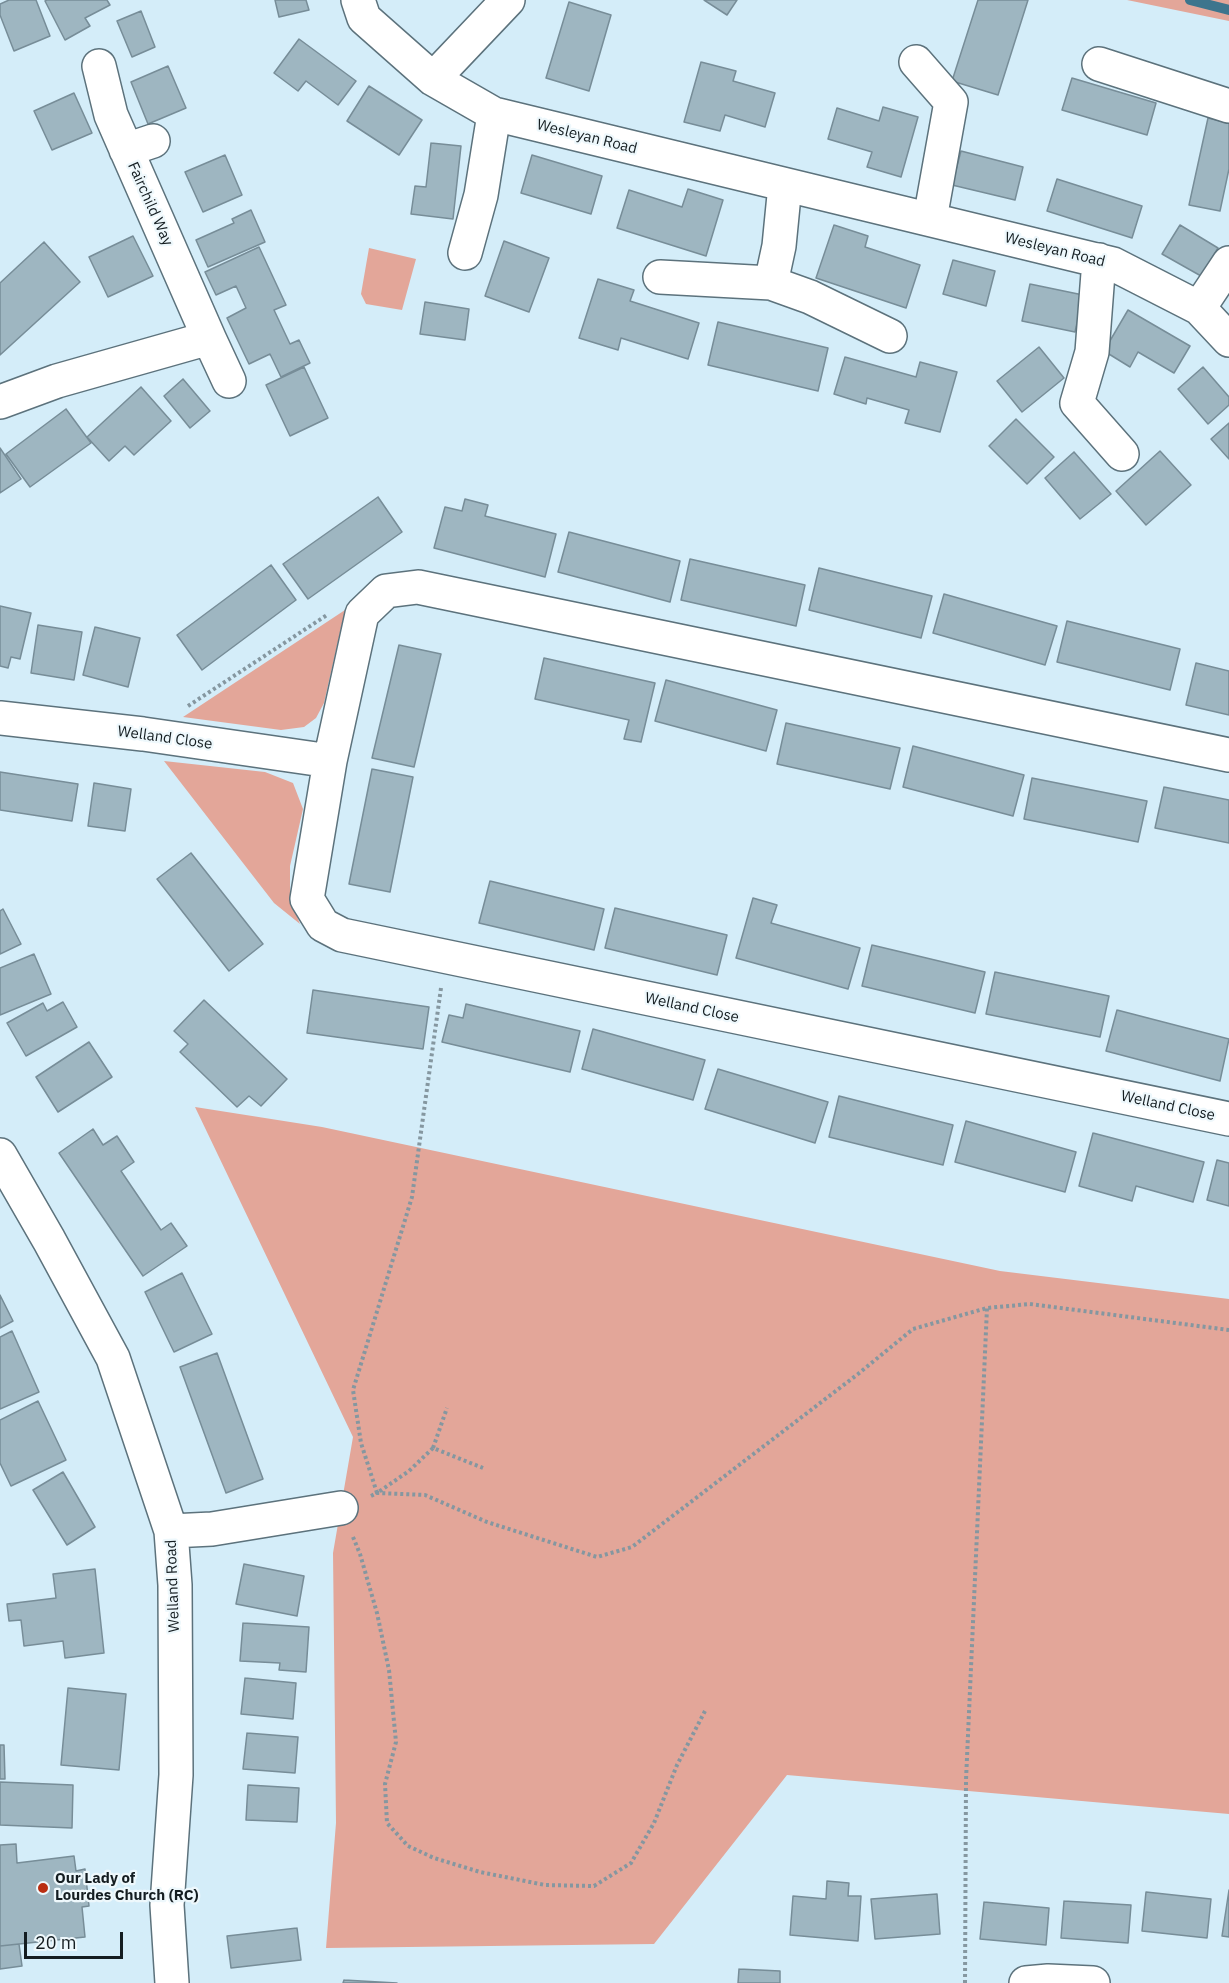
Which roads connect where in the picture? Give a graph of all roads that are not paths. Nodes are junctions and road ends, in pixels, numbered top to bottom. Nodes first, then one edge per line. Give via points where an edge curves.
1 (358, 0) edge
2 (508, 0) edge
3 (916, 62) dead end
4 (1099, 64) dead end
5 (99, 66) dead end
6 (433, 79) junction
7 (1229, 106) edge
8 (494, 114) junction
9 (785, 185) junction
10 (930, 219) junction
11 (465, 253) dead end
12 (1099, 260) junction
13 (1229, 263) edge
14 (660, 277) dead end
15 (771, 283) junction
16 (1199, 308) junction
17 (890, 336) dead end
18 (209, 338) junction
19 (1229, 340) edge
20 (229, 381) dead end
21 (0, 402) edge
22 (1122, 454) dead end
23 (0, 718) edge
24 (1229, 755) edge
25 (330, 761) junction
26 (1229, 1119) edge
27 (0, 1155) edge
28 (341, 1508) road end
29 (171, 1531) junction
30 (172, 1983) edge
31 (1026, 1983) edge
32 (1093, 1983) edge

1 - 6 street, Wesleyan Road via 364,18
2 - 6 street
3 - 10 street via 951,102
4 - 7 street
5 - 18 street, Fairchild Way via 111,115 140,146
6 - 8 street, Wesleyan Road
8 - 9 street, Wesleyan Road
8 - 11 street via 481,195
9 - 10 street, Wesleyan Road
9 - 15 street
10 - 12 street, Wesleyan Road
12 - 16 street, Wesleyan Road
12 - 22 street via 1092,352 1077,403
13 - 16 street
14 - 15 street
15 - 17 street via 810,297
16 - 19 street, Wesleyan Road
18 - 20 street, Fairchild Way
18 - 21 street via 57,381
23 - 25 street, Welland Close
24 - 25 street, Welland Close via 418,587 386,591 362,614
25 - 26 street, Welland Close via 307,899 323,925 342,935
27 - 29 street, Welland Road via 113,1358
28 - 29 street via 212,1529
29 - 30 street, Welland Road via 176,1775 167,1905
31 - 32 street

